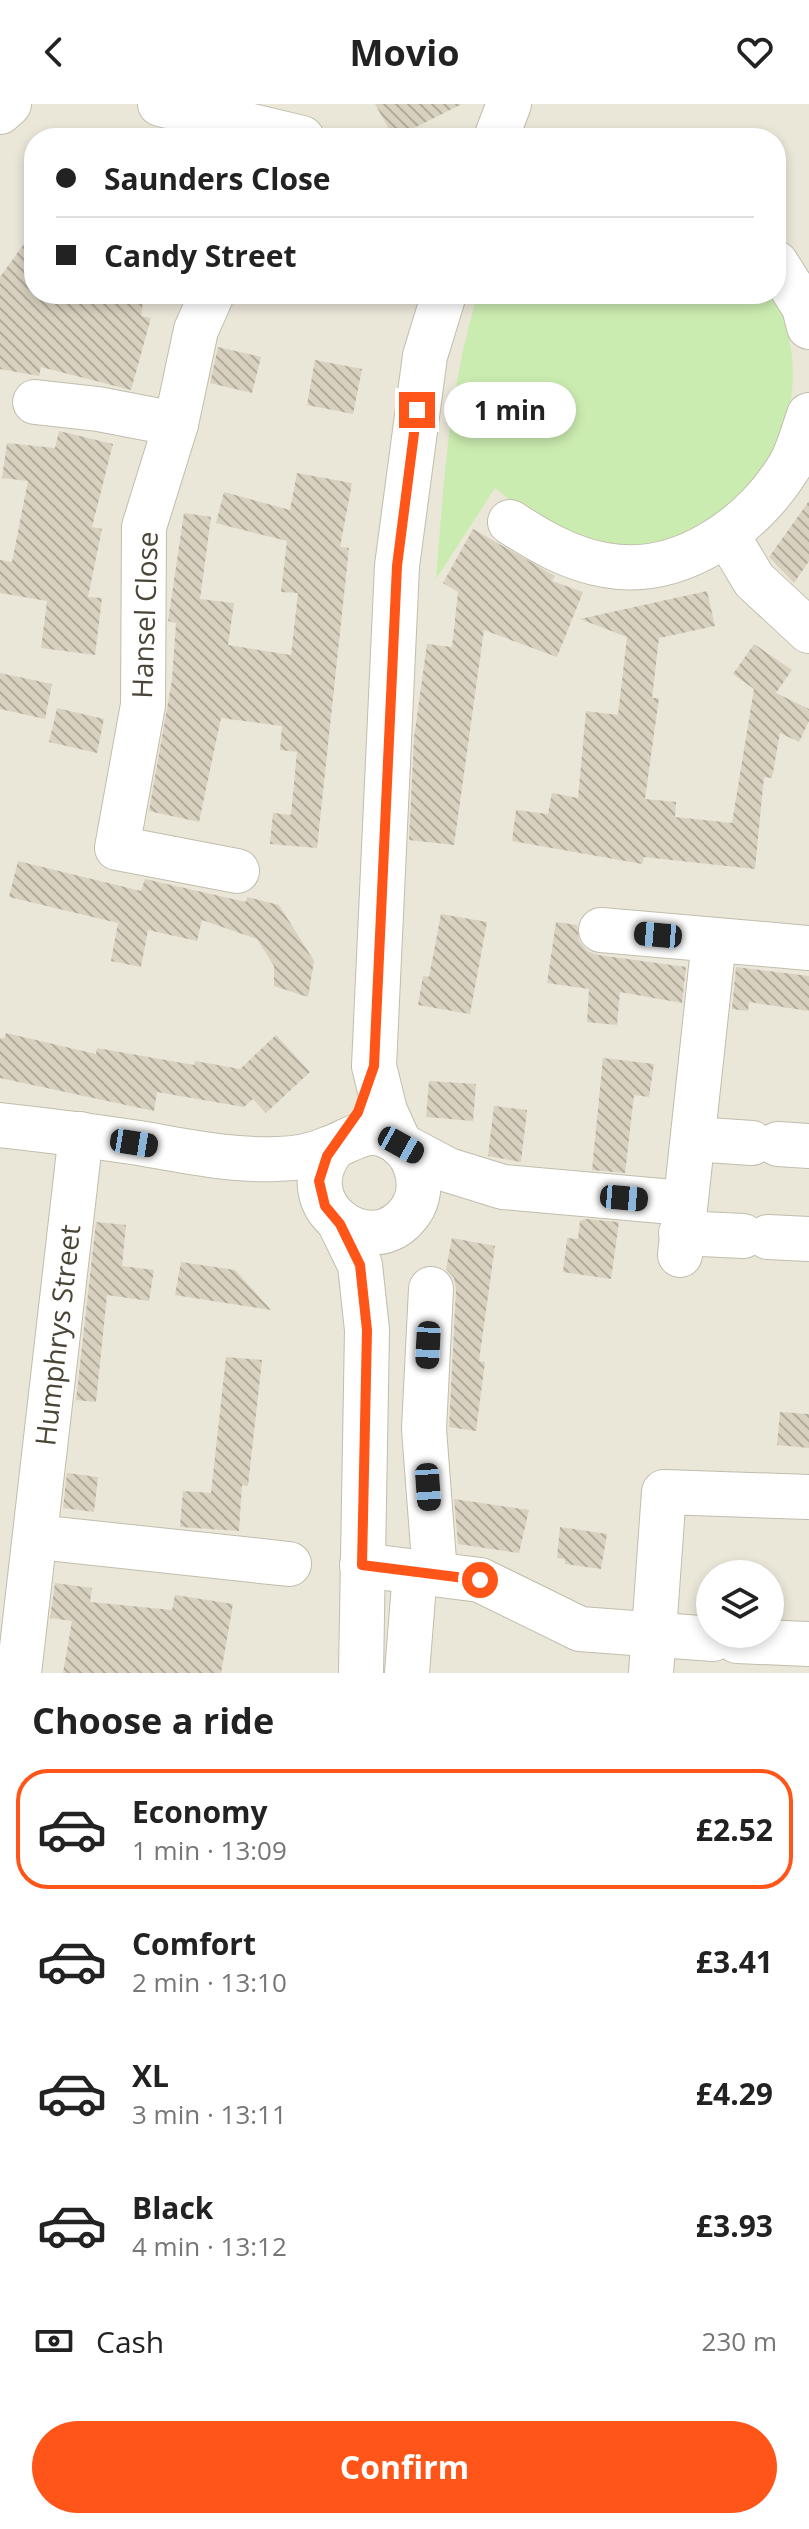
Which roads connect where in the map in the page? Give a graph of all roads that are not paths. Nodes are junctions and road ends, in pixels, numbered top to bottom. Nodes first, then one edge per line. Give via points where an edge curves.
1 (9, 104) edge
2 (160, 104) edge
3 (509, 104) edge
4 (0, 112) edge
5 (251, 128) edge
6 (500, 128) edge
7 (786, 279) edge
8 (208, 304) edge
9 (441, 304) edge
10 (807, 314) edge
11 (35, 402) dead end
12 (809, 415) edge
13 (176, 424) junction
14 (510, 522) dead end
15 (727, 535) junction
16 (809, 631) edge
17 (237, 871) dead end
18 (601, 930) dead end
19 (714, 940) junction
20 (809, 948) edge
21 (374, 1066) junction
22 (0, 1125) edge
23 (81, 1134) junction
24 (693, 1139) junction
25 (401, 1144) junction
26 (780, 1145) edge
27 (336, 1146) junction
28 (241, 1160) junction
29 (503, 1187) junction
30 (333, 1215) junction
31 (407, 1215) junction
32 (682, 1231) junction
33 (773, 1237) edge
34 (431, 1289) dead end
35 (367, 1330) junction
36 (809, 1497) edge
37 (37, 1537) junction
38 (289, 1564) dead end
39 (362, 1565) junction
40 (425, 1573) junction
41 (809, 1644) edge
42 (652, 1655) edge
43 (19, 1673) edge
44 (361, 1673) edge
45 (407, 1673) edge

1 - 4 street
2 - 5 street
3 - 6 street
7 - 10 street
8 - 13 street, Hansel Close via 196,330
9 - 21 street via 425,356 397,566
11 - 13 street
12 - 15 street via 791,465 759,509
13 - 17 street, Hansel Close via 144,527 143,705 117,848
14 - 15 street via 548,546 633,569 674,560
15 - 16 street via 754,580
18 - 19 street
19 - 20 street
19 - 24 street
21 - 25 street via 385,1111
21 - 27 street via 358,1112
22 - 23 street
23 - 28 street
23 - 37 street, Humphrys Street
24 - 26 street
24 - 32 street
25 - 27 street via 372,1133 357,1134
25 - 29 street via 448,1170
25 - 31 street via 417,1169 419,1186
27 - 28 street via 292,1159
27 - 30 street via 319,1181
28 - 30 street via 289,1182
29 - 31 street via 446,1197
29 - 32 street
30 - 31 street via 371,1233 387,1230
30 - 35 street via 360,1265
31 - 35 street via 382,1261
32 - 33 street
34 - 40 street via 424,1429
35 - 39 street
36 - 42 street via 664,1492
37 - 38 street
37 - 43 street, Humphrys Street
39 - 40 street
39 - 44 street
40 - 42 street via 480,1580 580,1629
40 - 45 street
41 - 42 street via 725,1640

